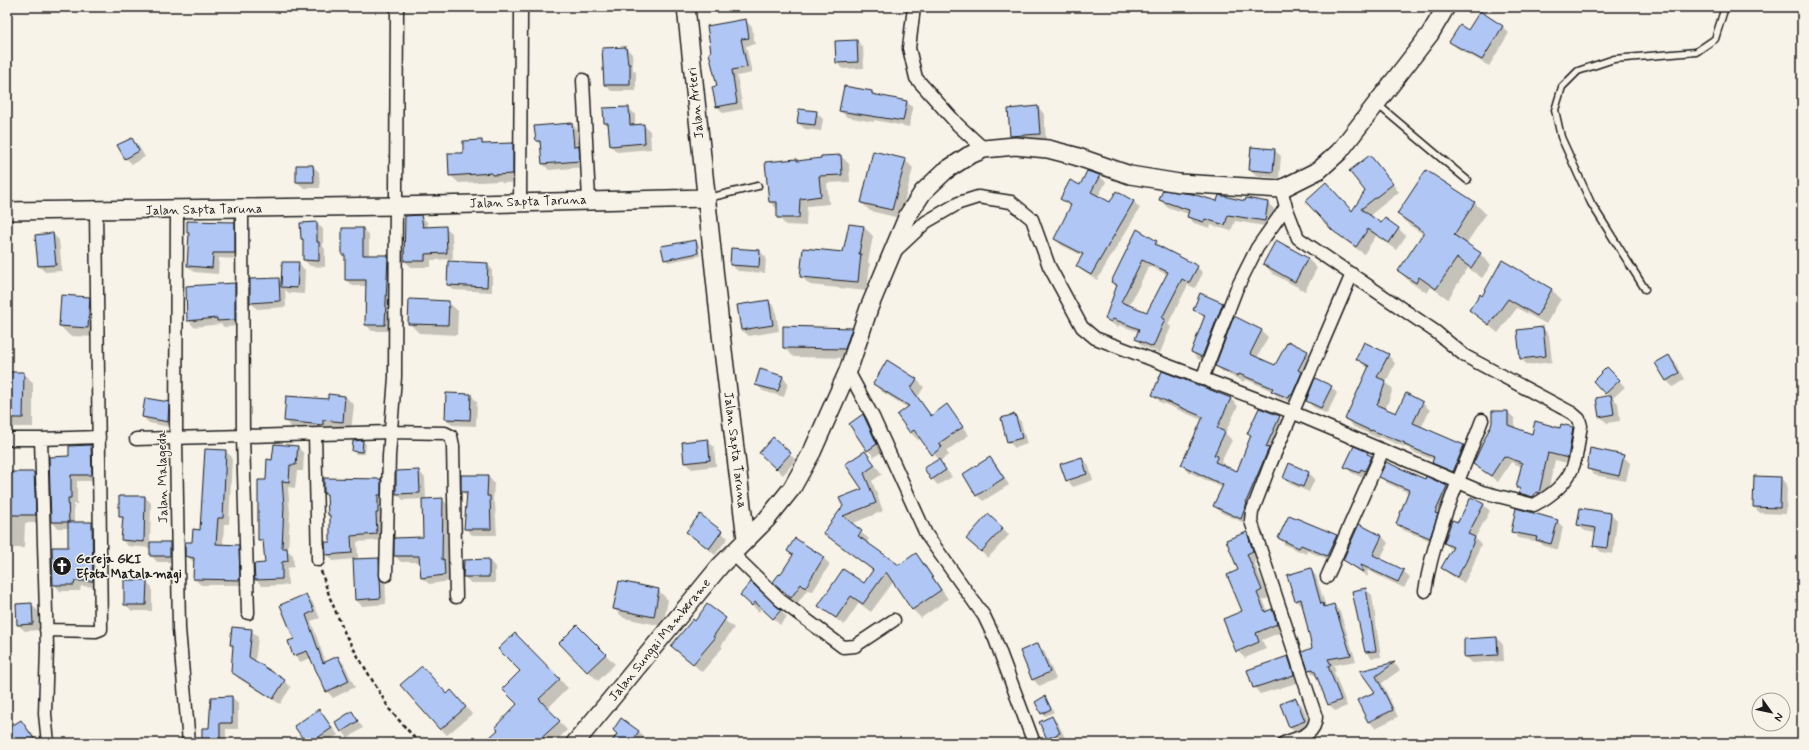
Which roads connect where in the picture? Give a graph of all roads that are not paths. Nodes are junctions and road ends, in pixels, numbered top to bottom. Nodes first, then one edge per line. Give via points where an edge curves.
1 (398, 7) edge
2 (686, 7) edge
3 (914, 7) edge
4 (1446, 7) edge
5 (1725, 7) edge
6 (521, 13) dead end
7 (583, 80) dead end
8 (1377, 104) junction
9 (984, 150) junction
10 (1467, 180) dead end
11 (758, 186) dead end
12 (1281, 189) junction
13 (706, 198) junction
14 (589, 200) junction
15 (520, 202) junction
16 (395, 206) junction
17 (1286, 207) junction
18 (96, 209) junction
19 (242, 209) junction
20 (177, 210) junction
21 (7, 211) edge
22 (892, 253) junction
23 (1352, 274) junction
24 (1645, 290) dead end
25 (848, 371) junction
26 (1202, 379) junction
27 (1294, 413) junction
28 (1482, 420) dead end
29 (391, 432) junction
30 (315, 434) junction
31 (243, 436) junction
32 (99, 437) junction
33 (7, 439) edge
34 (41, 439) junction
35 (136, 439) dead end
36 (176, 439) junction
37 (1383, 450) junction
38 (1459, 481) junction
39 (746, 539) junction
40 (732, 553) junction
41 (318, 560) road end
42 (386, 575) dead end
43 (1327, 577) dead end
44 (1426, 592) dead end
45 (456, 597) dead end
46 (248, 612) dead end
47 (894, 620) dead end
48 (46, 630) junction
49 (48, 743) edge
50 (189, 743) edge
51 (575, 743) edge
52 (1034, 743) edge
53 (1284, 743) edge

1 - 16 street
2 - 13 street, Jalan Arteri
3 - 9 street via 909,48 916,78
4 - 8 street via 1430,34
5 - 24 lane via 1715,39 1696,52 1614,60 1578,71 1562,87 1555,110 1561,137 1591,203
6 - 15 street
7 - 14 street
8 - 10 lane
8 - 12 street via 1339,152 1319,170
9 - 12 street, Jalan Sungai Mamberame via 1016,146 1048,149 1130,175 1179,183
9 - 22 street, Jalan Sungai Mamberame via 968,156 945,171 923,192 908,215
11 - 13 lane
12 - 17 street
13 - 14 street, Jalan Sapta Taruna
13 - 39 street, Jalan Sapta Taruna
14 - 15 street, Jalan Sapta Taruna
15 - 16 street, Jalan Sapta Taruna
16 - 19 street, Jalan Sapta Taruna
16 - 29 street via 395,377
17 - 23 street via 1298,238
17 - 26 street via 1257,248 1236,290
18 - 20 street, Jalan Sapta Taruna
18 - 21 street, Jalan Sapta Taruna
18 - 32 street
19 - 20 street, Jalan Sapta Taruna
19 - 31 street
20 - 36 street, Jalan Malageda
22 - 25 street, Jalan Sungai Mamberame via 869,308
22 - 26 street via 926,222 959,203 978,197 1011,202 1032,219 1049,266 1082,327 1090,335
23 - 27 street
23 - 38 street via 1466,356 1579,419 1581,426 1573,468 1548,498 1534,505 1482,492
25 - 39 street, Jalan Sungai Mamberame via 812,452 792,488 767,519
25 - 52 street via 873,417 926,534 984,616
26 - 27 street
27 - 37 street
27 - 53 street via 1270,465 1251,521 1316,716 1313,729 1309,733
28 - 38 street
29 - 30 street
29 - 42 street
29 - 45 street via 445,433 451,436
30 - 31 street
30 - 41 street
31 - 36 street
31 - 46 street
32 - 34 street
32 - 48 street via 102,629
33 - 34 street
34 - 48 street
35 - 36 street
36 - 50 street, Jalan Malageda via 178,629
37 - 38 street
37 - 43 street
38 - 44 street via 1440,526 1430,562
39 - 40 street, Jalan Sungai Mamberame
40 - 47 street via 780,600 843,647 855,646
40 - 51 street, Jalan Sungai Mamberame
48 - 49 street via 45,714

